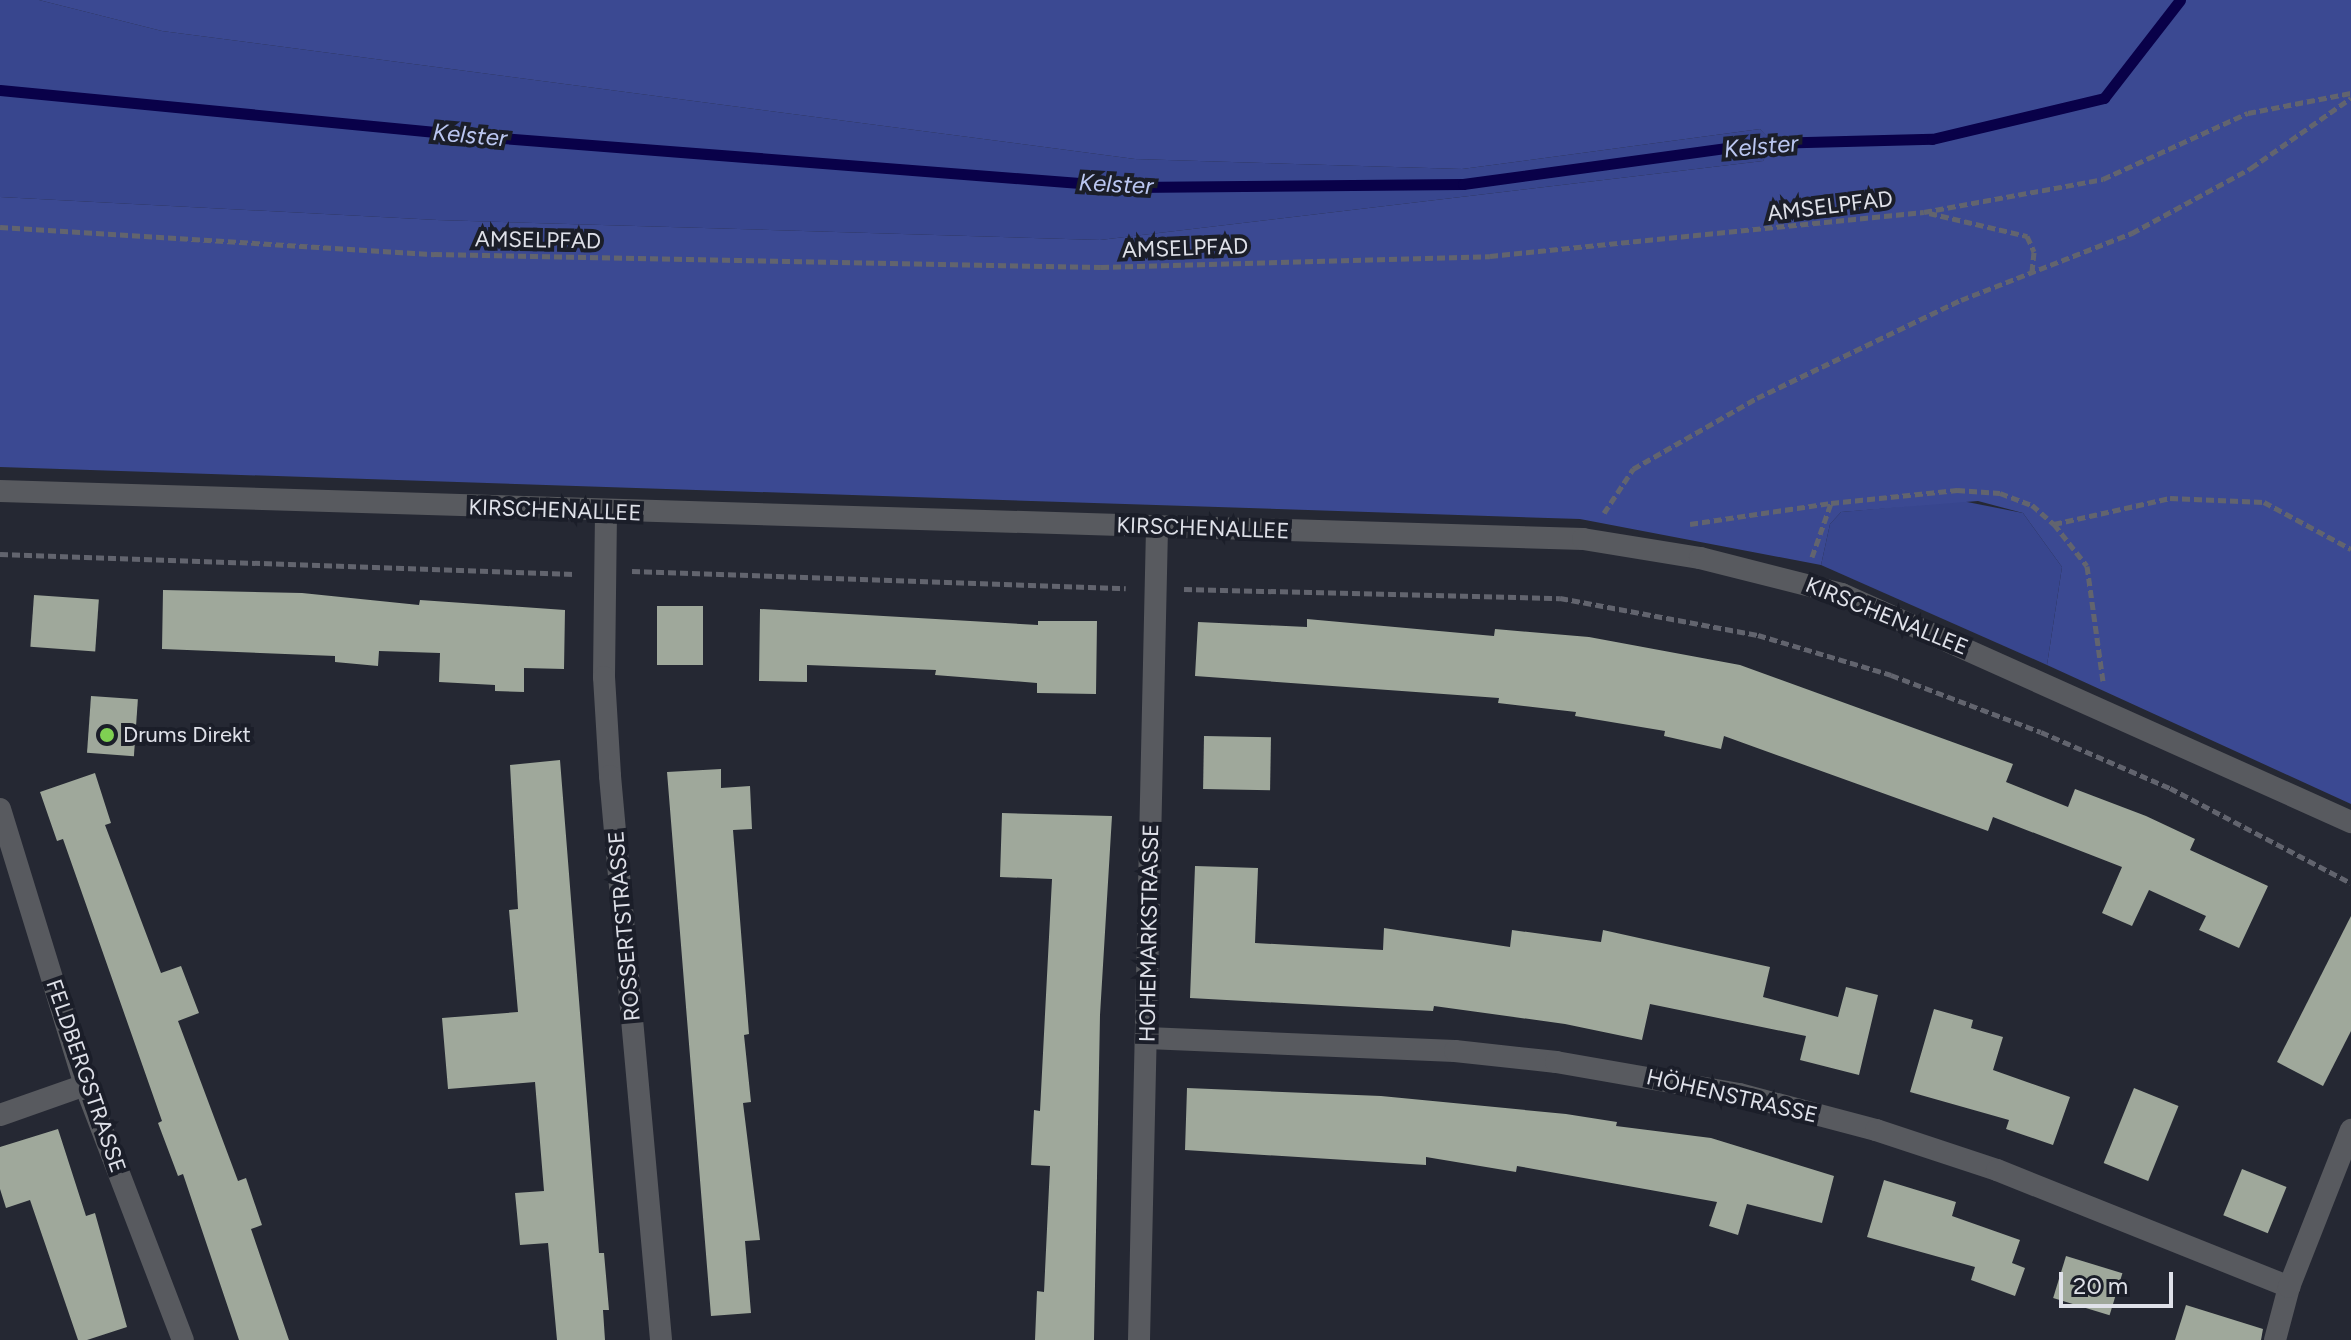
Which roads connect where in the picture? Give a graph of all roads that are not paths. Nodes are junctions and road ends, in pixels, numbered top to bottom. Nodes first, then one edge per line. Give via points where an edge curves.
1 (0, 491) edge
2 (606, 512) junction
3 (1157, 527) junction
4 (0, 809) edge
5 (2351, 822) edge
6 (1147, 1038) junction
7 (85, 1085) junction
8 (0, 1115) edge
9 (2351, 1130) edge
10 (2289, 1287) junction
11 (183, 1340) edge
12 (661, 1340) edge
13 (1139, 1340) edge
14 (2275, 1340) edge

1 - 2 street, KIRSCHENALLEE
2 - 3 street, KIRSCHENALLEE
2 - 12 street, ROSSERTSTRASSE via 610,776
3 - 5 street, KIRSCHENALLEE via 1583,539 1804,581 2094,704
3 - 6 street, HOHEMARKSTRASSE
4 - 7 street, FELDBERGSTRASSE
6 - 10 street, HÖHENSTRASSE via 1455,1051 1556,1062 1739,1094 1876,1130 1997,1170
6 - 13 street, HOHEMARKSTRASSE
7 - 8 street
7 - 11 street, FELDBERGSTRASSE
9 - 10 street
10 - 14 street

